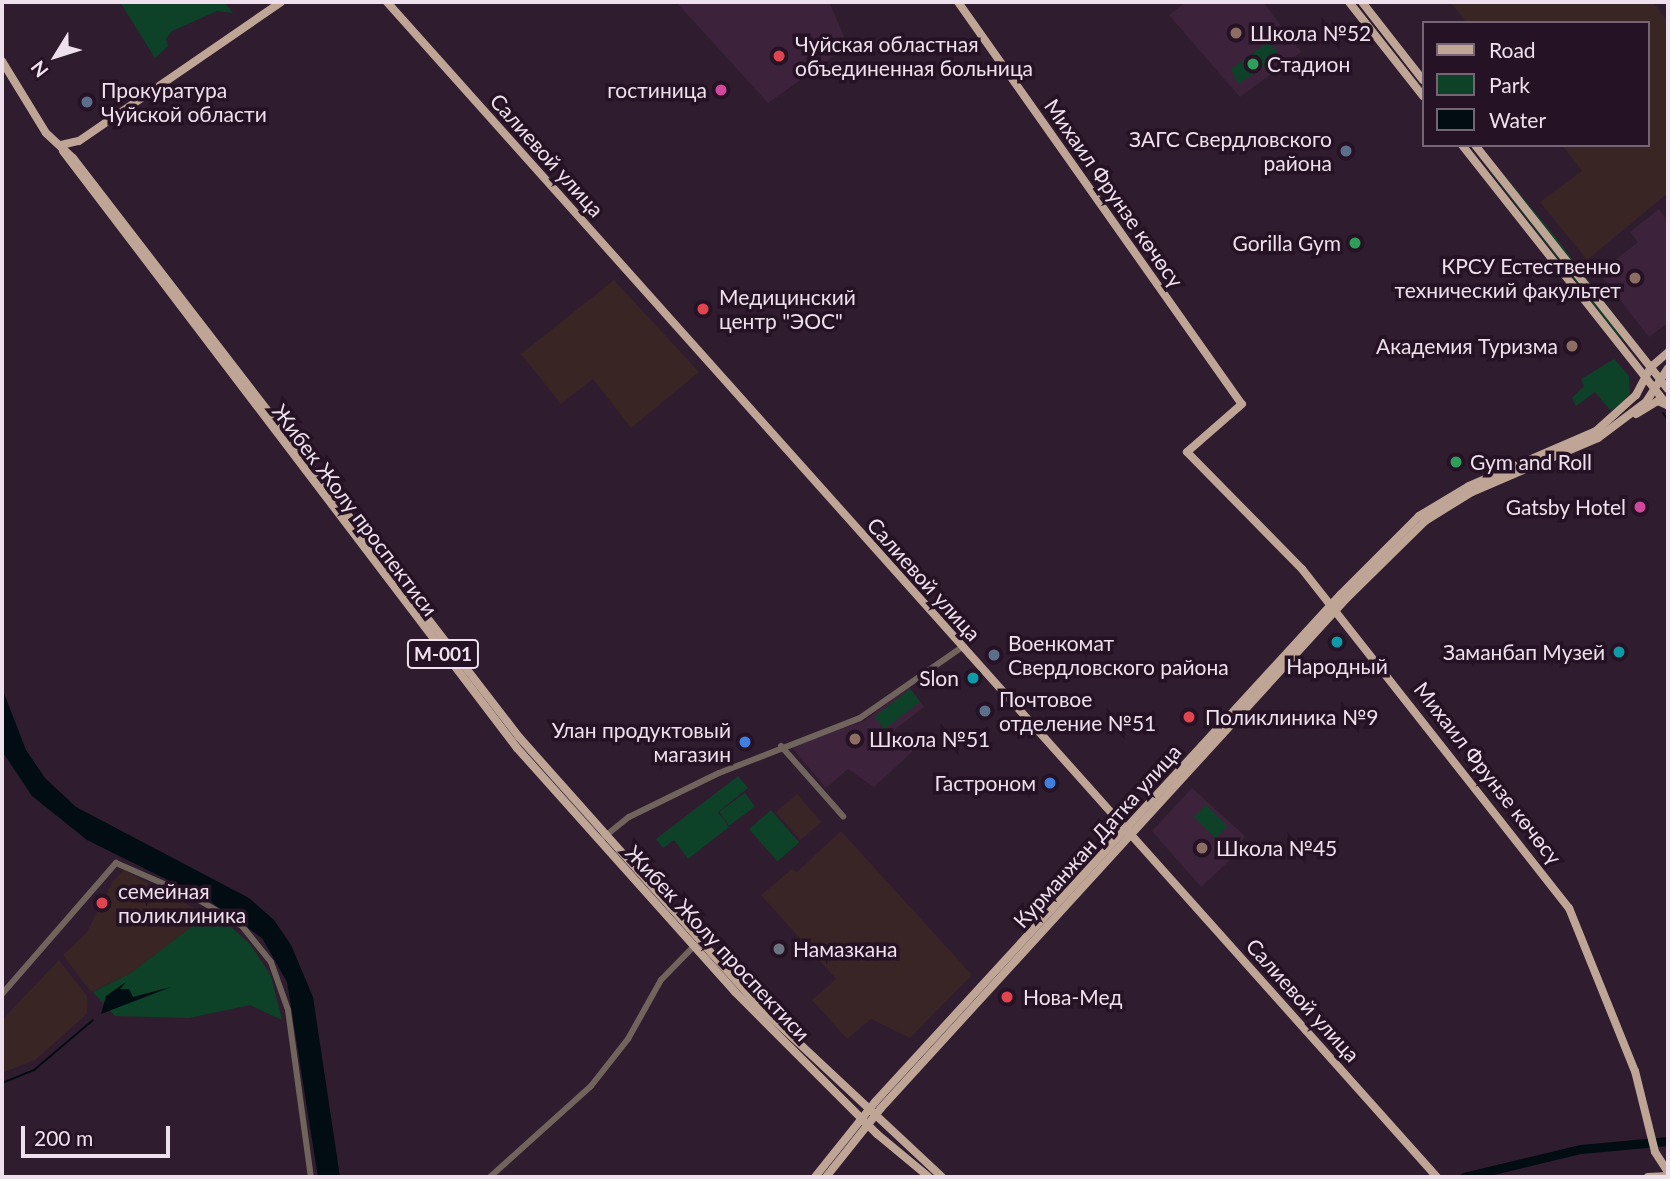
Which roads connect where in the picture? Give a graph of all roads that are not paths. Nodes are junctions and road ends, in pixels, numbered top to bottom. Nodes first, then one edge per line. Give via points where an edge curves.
1 (281, 2) edge
2 (387, 2) edge
3 (958, 2) edge
4 (1349, 2) edge
5 (1362, 2) edge
6 (2, 61) edge
7 (1422, 79) edge
8 (1422, 95) edge
9 (61, 145) junction
10 (1464, 147) edge
11 (1477, 147) edge
12 (1668, 352) edge
13 (1651, 367) junction
14 (1668, 368) edge
15 (1645, 377) junction
16 (1660, 379) junction
17 (1654, 388) junction
18 (1668, 389) edge
19 (1668, 406) edge
20 (1627, 418) junction
21 (1334, 608) junction
22 (961, 647) junction
23 (781, 746) junction
24 (843, 816) dead end
25 (1128, 833) junction
26 (603, 838) junction
27 (696, 944) junction
28 (2, 994) edge
29 (869, 1112) junction
30 (870, 1122) junction
31 (1668, 1174) edge
32 (311, 1177) edge
33 (490, 1177) edge
34 (816, 1177) edge
35 (827, 1177) edge
36 (929, 1177) edge
37 (942, 1177) edge
38 (1437, 1177) edge
39 (1648, 1177) edge

1 - 9 main road via 79,141
2 - 22 main road, Салиевой улица
3 - 21 main road, Михаил Фрунзе көчөсү via 1242,404 1186,452 1265,530
4 - 8 main road
5 - 7 main road
6 - 9 main road, Жибек Жолу проспектиси / М-001 via 46,132
9 - 26 main road, Жибек Жолу проспектиси / М-001 via 494,707
10 - 15 main road
11 - 13 main road
12 - 13 main road, Курманжан Датка улица
13 - 15 main road, Курманжан Датка улица
13 - 16 main road
14 - 16 main road, Курманжан Датка улица
15 - 17 main road
15 - 21 main road, Курманжан Датка улица via 1636,395 1596,431 1469,486 1428,510
16 - 17 main road, Курманжан Датка улица
16 - 18 main road
17 - 19 main road
17 - 20 main road, Курманжан Датка улица
19 - 20 main road via 1658,401
20 - 21 main road, Курманжан Датка улица via 1568,454 1493,482 1437,512
21 - 25 main road, Курманжан Датка улица
21 - 31 main road, Михаил Фрунзе көчөсү via 1569,908 1622,1035 1655,1152
22 - 23 street via 869,714
22 - 25 main road, Салиевой улица
23 - 24 street
23 - 26 street via 629,817
25 - 29 main road, Курманжан Датка улица
25 - 30 main road, Курманжан Датка улица
25 - 38 main road, Салиевой улица
26 - 27 main road, Жибек Жолу проспектиси / М-001
27 - 29 main road, Жибек Жолу проспектиси / М-001
27 - 30 main road, Жибек Жолу проспектиси / М-001
27 - 33 street via 661,980 628,1040 591,1086
28 - 32 street via 116,863 194,897 242,926 271,962 288,1010
29 - 30 main road, Жибек Жолу проспектиси / М-001
30 - 34 main road, Курманжан Датка улица
30 - 35 main road, Курманжан Датка улица
30 - 36 main road, М-001
30 - 37 main road, М-001
31 - 39 main road

